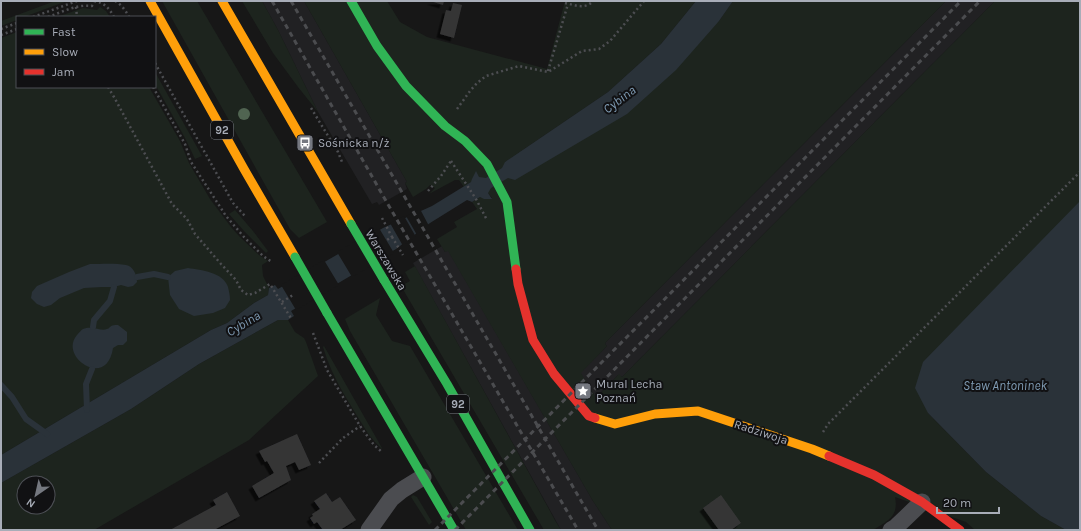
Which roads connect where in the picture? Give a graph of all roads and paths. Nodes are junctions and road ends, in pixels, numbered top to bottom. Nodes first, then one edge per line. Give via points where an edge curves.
1 (77, 1) edge
2 (94, 1) edge
3 (115, 1) edge
4 (150, 1) edge
5 (222, 1) edge
6 (351, 1) edge
7 (598, 1) edge
8 (644, 1) edge
9 (592, 2) edge
10 (565, 3) dead end
11 (568, 4) junction
12 (76, 6) junction
13 (36, 16) edge
14 (51, 16) edge
15 (77, 16) edge
16 (114, 16) edge
17 (128, 16) edge
18 (16, 23) edge
19 (1, 29) edge
20 (16, 29) edge
21 (1, 35) edge
22 (156, 65) edge
23 (548, 72) junction
24 (109, 88) edge
25 (154, 88) edge
26 (445, 126) junction
27 (465, 141) junction
28 (451, 161) junction
29 (1080, 172) edge
30 (428, 191) dead end
31 (476, 199) dead end
32 (382, 218) dead end
33 (248, 220) dead end
34 (392, 237) junction
35 (386, 240) dead end
36 (403, 255) dead end
37 (277, 266) dead end
38 (289, 298) dead end
39 (282, 302) junction
40 (292, 320) dead end
41 (312, 330) dead end
42 (360, 426) junction
43 (812, 449) junction
44 (384, 453) dead end
45 (319, 463) dead end
46 (422, 477) junction
47 (922, 502) junction
48 (369, 530) edge
49 (454, 530) edge
50 (530, 530) edge
51 (891, 530) edge
52 (960, 530) edge

1 - 13 path
2 - 12 path via 92,6
2 - 16 path via 105,4
3 - 17 path
4 - 46 main road, 92, bridge
5 - 50 main road, Warszawska / 92, bridge
6 - 26 main road via 406,86
7 - 9 path
8 - 23 path via 610,41 599,49 582,51
9 - 11 path via 583,7
10 - 11 path
11 - 23 path
12 - 14 path
12 - 15 path
18 - 19 path
20 - 21 path
22 - 33 path via 233,203
23 - 26 path via 519,66 486,76 470,91
24 - 39 path via 172,204 187,219 195,234 236,280 241,290 248,295 270,284
25 - 37 path via 185,144 191,162 226,216 263,256
26 - 27 main road
27 - 28 path
27 - 43 main road, Radziwoja via 487,164 507,202 518,284 533,340 554,374 589,416 615,424 655,414 698,411
28 - 30 path
28 - 31 path
29 - 43 path via 828,424
32 - 34 path
34 - 35 path
34 - 36 path
38 - 39 path
39 - 40 path
41 - 42 path via 327,370
42 - 44 path via 374,445
42 - 45 path via 343,438
43 - 47 main road, Radziwoja via 874,475
46 - 48 street via 391,499
46 - 49 main road, 92
47 - 51 street
47 - 52 main road, Radziwoja

